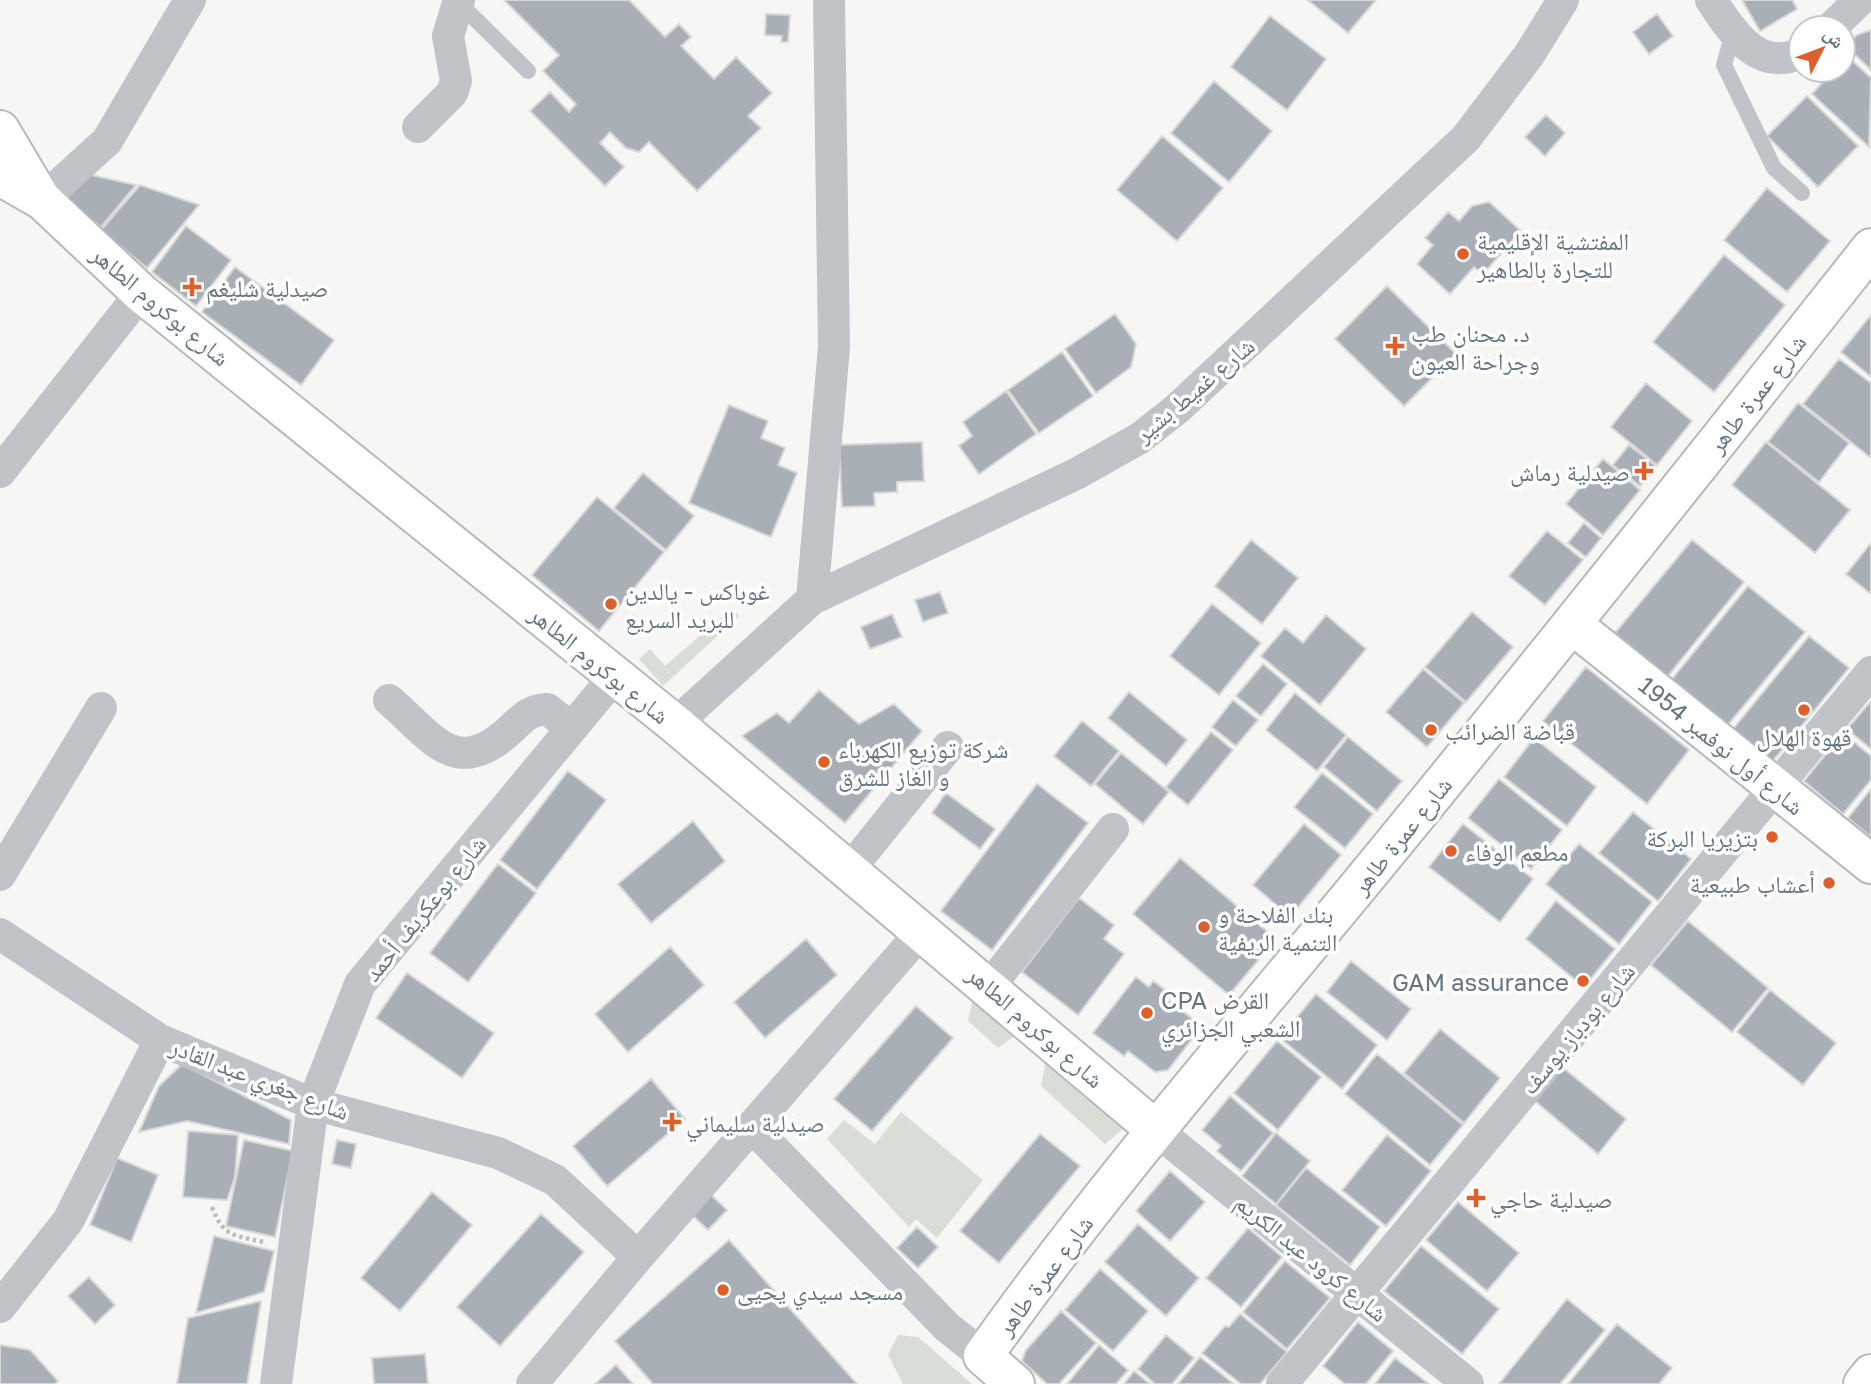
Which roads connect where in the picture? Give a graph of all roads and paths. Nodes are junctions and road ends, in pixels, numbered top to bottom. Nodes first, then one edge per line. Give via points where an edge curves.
1 (190, 0) edge
2 (829, 0) edge
3 (1563, 0) edge
4 (1711, 0) edge
5 (1860, 0) edge
6 (458, 1) edge
7 (1846, 14) edge
8 (1733, 33) junction
9 (1787, 56) edge
10 (528, 71) dead end
11 (418, 127) dead end
12 (0, 130) edge
13 (0, 176) edge
14 (1802, 194) dead end
15 (42, 200) junction
16 (1871, 248) edge
17 (141, 293) junction
18 (0, 472) edge
19 (812, 599) junction
20 (1573, 625) junction
21 (1871, 672) edge
22 (615, 676) junction
23 (389, 700) dead end
24 (101, 708) dead end
25 (675, 724) junction
26 (572, 729) junction
27 (948, 747) dead end
28 (1776, 789) junction
29 (1113, 829) dead end
30 (1871, 864) edge
31 (850, 869) junction
32 (0, 875) edge
33 (923, 930) junction
34 (0, 934) edge
35 (989, 986) junction
36 (160, 1040) junction
37 (313, 1104) junction
38 (752, 1127) junction
39 (1156, 1130) junction
40 (212, 1207) dead end
41 (295, 1250) junction
42 (638, 1257) junction
43 (1357, 1292) junction
44 (0, 1307) edge
45 (983, 1356) junction
46 (1871, 1374) edge
47 (276, 1384) edge
48 (532, 1384) edge
49 (1015, 1384) edge
50 (1282, 1384) edge
51 (1468, 1384) edge
52 (1863, 1384) edge

1 - 15 street via 107,141
2 - 19 street via 834,347
3 - 19 street, شارع غميط بشير via 1529,55 1466,138 1169,416 1076,474
4 - 8 street
5 - 7 street
6 - 10 lane
6 - 11 street via 448,36 456,81 452,93
8 - 9 street via 1759,55
8 - 14 lane via 1724,65 1774,168
12 - 15 main road
13 - 15 main road
15 - 17 main road, شارع بوكروم الطاهر
16 - 20 main road, شارع عمرة طاهر
17 - 18 street
17 - 22 main road, شارع بوكروم الطاهر
19 - 25 street, شارع غميط بشير
20 - 28 main road, شارع أول نوفمبر 1954
20 - 39 main road, شارع عمرة طاهر
21 - 28 street, شارع بودباز يوسف
22 - 25 main road, شارع بوكروم الطاهر
22 - 26 street, شارع بوعكريف أحمد
23 - 26 street via 449,752 475,754 492,747 532,710 547,709
24 - 32 street
25 - 31 main road, شارع بوكروم الطاهر
26 - 37 street, شارع بوعكريف أحمد via 360,984
27 - 31 street
28 - 30 main road, شارع أول نوفمبر 1954
28 - 43 street, شارع بودباز يوسف
29 - 35 street
31 - 33 main road, شارع بوكروم الطاهر
33 - 35 main road, شارع بوكروم الطاهر
33 - 38 street
34 - 36 street, شارع جغري عبد القادر
35 - 39 main road, شارع بوكروم الطاهر
36 - 37 street, شارع جغري عبد القادر
36 - 44 street via 68,1221
37 - 41 street, شارع بوعكريف أحمد
37 - 42 street, شارع جغري عبد القادر via 498,1153 555,1180
38 - 42 street
38 - 45 street via 947,1327
39 - 43 street, شارع كرود عبد الكريم
39 - 45 main road, شارع عمرة طاهر
40 - 41 path via 219,1226 228,1233
41 - 47 street, شارع بوعكريف أحمد
42 - 48 street
43 - 50 street, شارع بودباز يوسف
43 - 51 street, شارع كرود عبد الكريم
45 - 49 main road
46 - 52 main road

